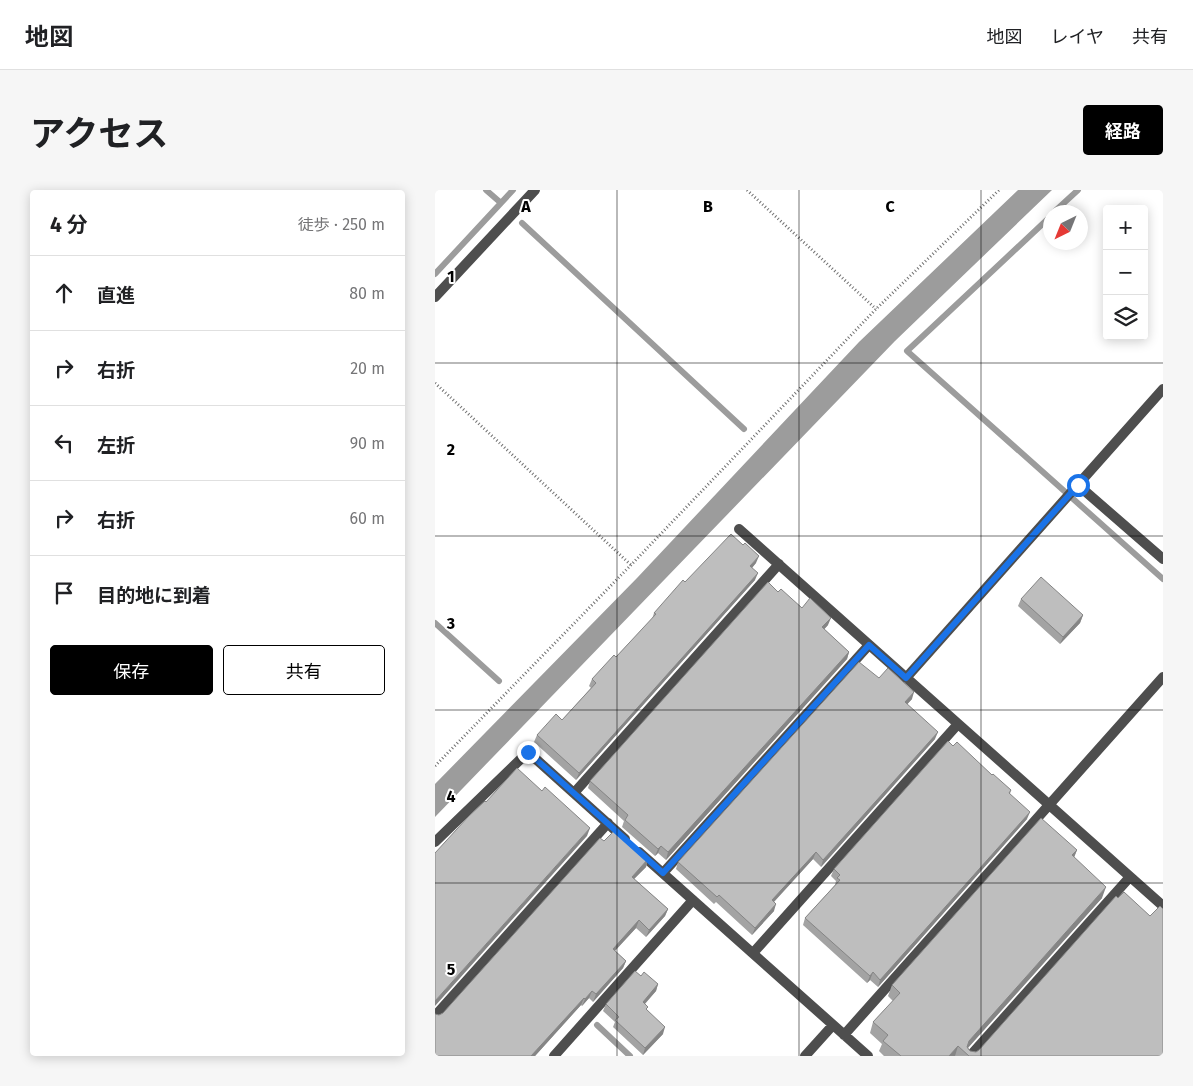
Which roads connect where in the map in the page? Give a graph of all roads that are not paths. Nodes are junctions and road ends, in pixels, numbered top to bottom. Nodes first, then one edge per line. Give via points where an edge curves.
1 (535, 190) edge
2 (435, 298) edge
3 (1163, 389) edge
4 (1076, 487) junction
5 (739, 528) dead end
6 (1163, 559) edge
7 (779, 564) junction
8 (869, 645) junction
9 (1163, 677) edge
10 (906, 678) junction
11 (958, 724) junction
12 (574, 793) junction
13 (1049, 806) junction
14 (608, 824) junction
15 (435, 842) edge
16 (663, 873) junction
17 (1129, 878) junction
18 (693, 900) junction
19 (1163, 906) edge
20 (753, 953) junction
21 (435, 1016) edge
22 (833, 1025) junction
23 (844, 1035) junction
24 (554, 1056) edge
25 (805, 1056) edge
26 (867, 1056) edge
27 (970, 1056) edge

1 - 2 street
3 - 4 street
4 - 6 street
4 - 10 street
5 - 7 street
7 - 8 street
7 - 12 street
8 - 10 street
8 - 16 street
9 - 13 street
10 - 11 street
11 - 13 street
11 - 20 street
12 - 14 street
12 - 15 street via 528,752
13 - 17 street
13 - 23 street
14 - 16 street
14 - 21 street
16 - 18 street
17 - 19 street
17 - 27 street
18 - 20 street
18 - 24 street
20 - 22 street
22 - 23 street
22 - 25 street
23 - 26 street

